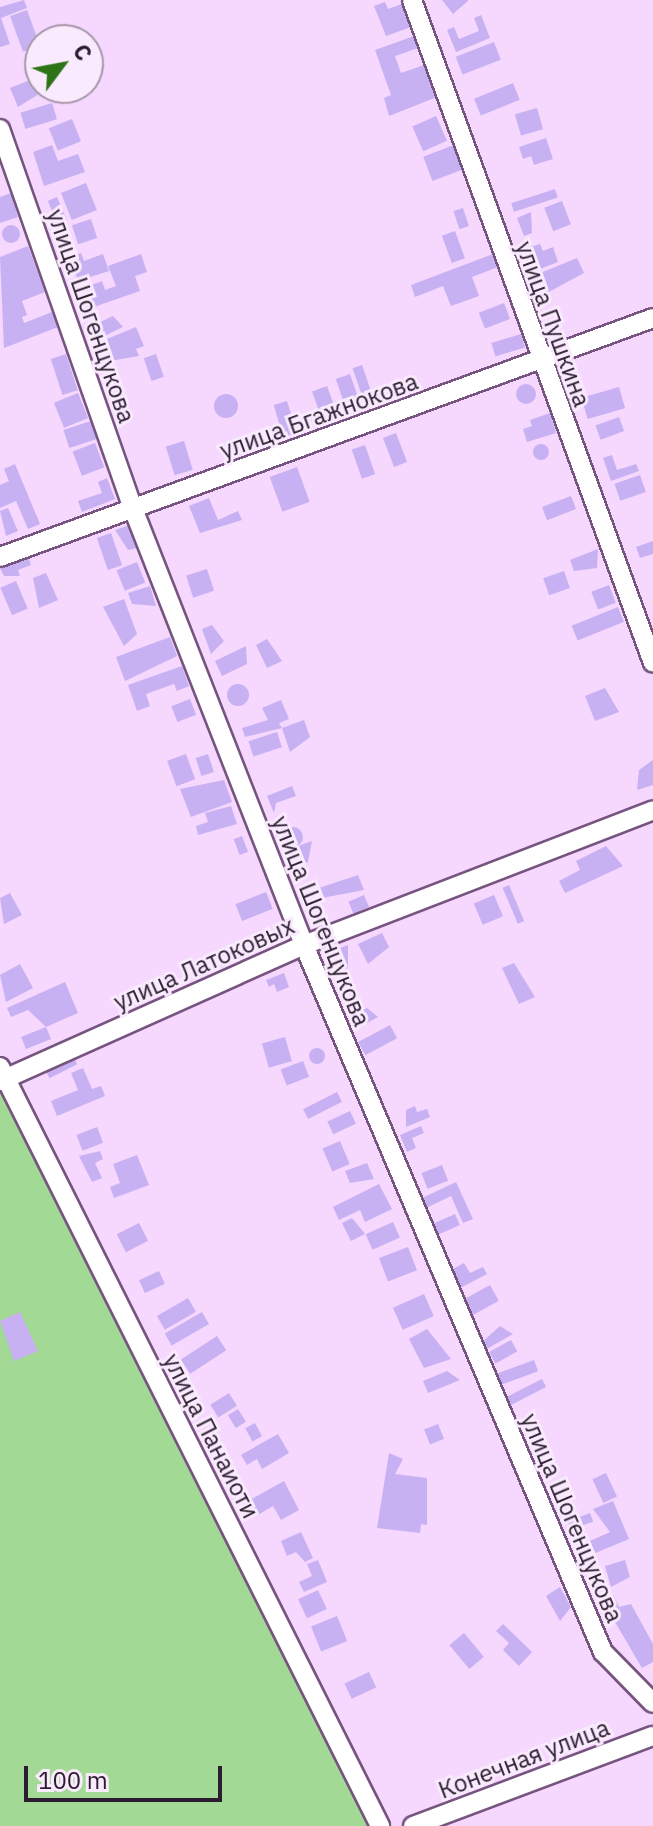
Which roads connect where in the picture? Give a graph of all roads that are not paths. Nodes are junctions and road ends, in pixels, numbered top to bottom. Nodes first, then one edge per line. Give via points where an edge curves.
1 (412, 0) edge
2 (0, 129) edge
3 (653, 318) edge
4 (539, 360) junction
5 (134, 511) junction
6 (0, 557) edge
7 (653, 663) edge
8 (653, 810) edge
9 (304, 945) junction
10 (2, 1076) edge
11 (653, 1703) edge
12 (653, 1736) edge
13 (380, 1826) edge
14 (413, 1826) edge

1 - 4 street, улица Пушкина
2 - 5 street, улица Шогенцукова
3 - 4 street, улица Бгажнокова
4 - 5 street, улица Бгажнокова
4 - 7 street, улица Пушкина
5 - 6 street, улица Бгажнокова
5 - 9 street, улица Шогенцукова
8 - 9 street, улица Латоковых
9 - 10 street, улица Латоковых
9 - 11 street, улица Шогенцукова via 603,1652
10 - 13 street, улица Панаиоти
12 - 14 street, Конечная улица

